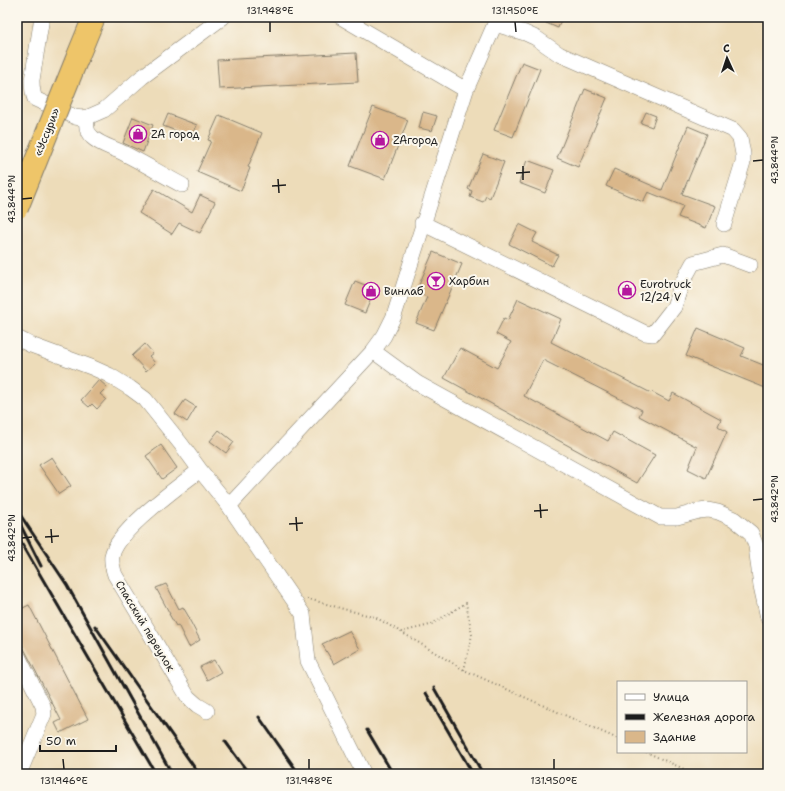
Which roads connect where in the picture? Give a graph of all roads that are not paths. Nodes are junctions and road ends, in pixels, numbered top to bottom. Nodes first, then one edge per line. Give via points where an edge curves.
1 (42, 17) edge
2 (94, 17) edge
3 (224, 17) edge
4 (341, 17) edge
5 (497, 21) edge
6 (466, 90) junction
7 (88, 117) junction
8 (182, 185) dead end
9 (17, 208) edge
10 (422, 223) junction
11 (724, 224) dead end
12 (750, 265) dead end
13 (17, 338) edge
14 (373, 351) junction
15 (200, 470) junction
16 (229, 506) junction
17 (768, 618) edge
18 (17, 654) edge
19 (207, 711) dead end
20 (19, 774) edge
21 (364, 774) edge

1 - 7 street via 32,89 35,99 75,117
2 - 9 highway, «Уссури», bridge
3 - 7 street via 142,77 104,110
4 - 6 street
5 - 6 street
5 - 11 street via 536,38 559,54 733,130 740,138 743,162
6 - 10 street
7 - 8 street via 87,132 91,137
10 - 12 street via 645,333 653,334 674,308 681,285 693,263 723,255
10 - 14 street via 394,316
13 - 15 street via 91,366 146,399
14 - 16 street
14 - 17 street via 417,383 660,517 677,517 708,510 734,519 751,533 756,546
15 - 16 street
15 - 19 street, Спасский переулок via 144,514 122,537 112,556 112,566 188,697
16 - 21 street via 303,614 308,661
18 - 20 street via 43,706 44,714

